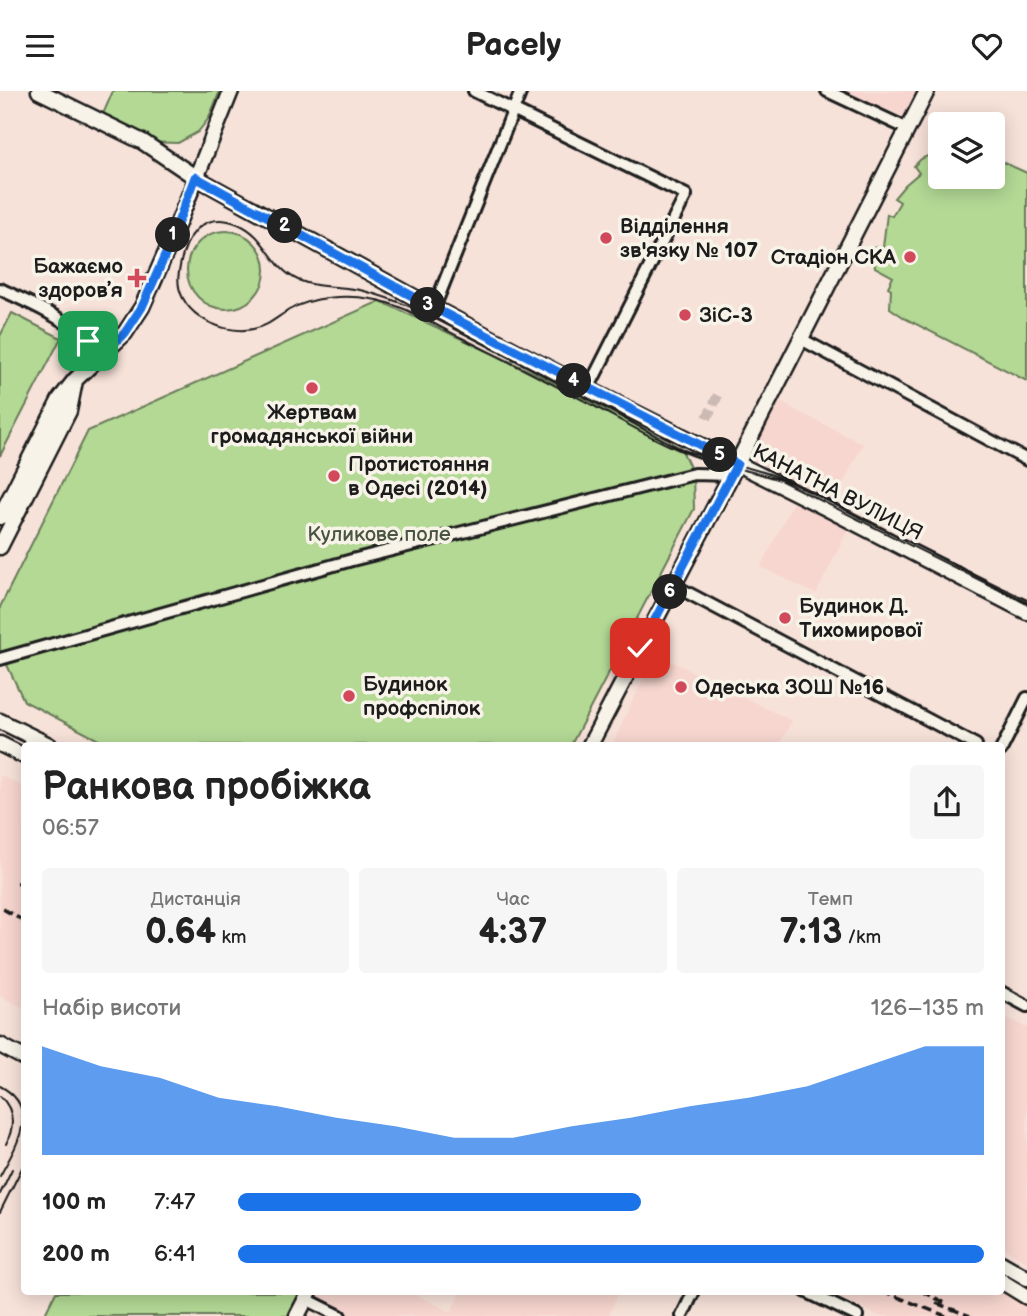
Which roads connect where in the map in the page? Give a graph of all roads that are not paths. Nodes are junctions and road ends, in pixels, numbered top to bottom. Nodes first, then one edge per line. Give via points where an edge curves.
1 (39, 91) edge
2 (232, 91) edge
3 (474, 91) edge
4 (521, 91) edge
5 (827, 91) edge
6 (928, 91) edge
7 (513, 111) junction
8 (908, 129) junction
9 (195, 177) junction
10 (0, 289) edge
11 (434, 308) junction
12 (801, 339) junction
13 (99, 357) junction
14 (75, 380) junction
15 (588, 389) junction
16 (1027, 460) edge
17 (734, 469) junction
18 (0, 517) edge
19 (0, 547) edge
20 (673, 585) junction
21 (1027, 613) edge
22 (0, 659) edge
23 (1027, 698) edge
24 (0, 721) edge
25 (43, 742) edge
26 (592, 742) edge
27 (970, 742) edge
28 (1005, 742) edge
29 (0, 744) edge
30 (21, 754) edge
31 (1005, 994) edge
32 (1027, 1006) edge
33 (0, 1045) edge
34 (21, 1056) edge
35 (1005, 1265) edge
36 (1027, 1278) edge
37 (1005, 1283) edge
38 (308, 1295) edge
39 (692, 1295) edge
40 (813, 1295) edge
41 (1027, 1297) edge
42 (297, 1316) edge
43 (340, 1316) edge
44 (682, 1316) edge
45 (858, 1316) edge

1 - 9 main road, КАНАТНА ВУЛИЦЯ via 143,142
2 - 9 main road
3 - 7 street
4 - 7 street
5 - 8 street
6 - 8 main road
7 - 11 street
7 - 15 street via 686,195
8 - 12 main road
9 - 11 main road, КАНАТНА ВУЛИЦЯ
9 - 13 main road via 142,307 125,333
10 - 13 street via 77,331
11 - 15 main road, КАНАТНА ВУЛИЦЯ
12 - 16 street
12 - 17 main road
13 - 14 main road
14 - 18 main road via 60,398
14 - 19 main road via 69,411
15 - 17 main road, КАНАТНА ВУЛИЦЯ
17 - 20 main road
17 - 21 main road, КАНАТНА ВУЛИЦЯ
17 - 22 street via 694,474 365,557
20 - 26 main road
20 - 27 street
23 - 28 street
24 - 25 main road
29 - 30 main road
31 - 32 street
33 - 34 main road
35 - 36 main road
37 - 41 main road
38 - 42 main road
38 - 43 street
39 - 44 street
40 - 45 street

